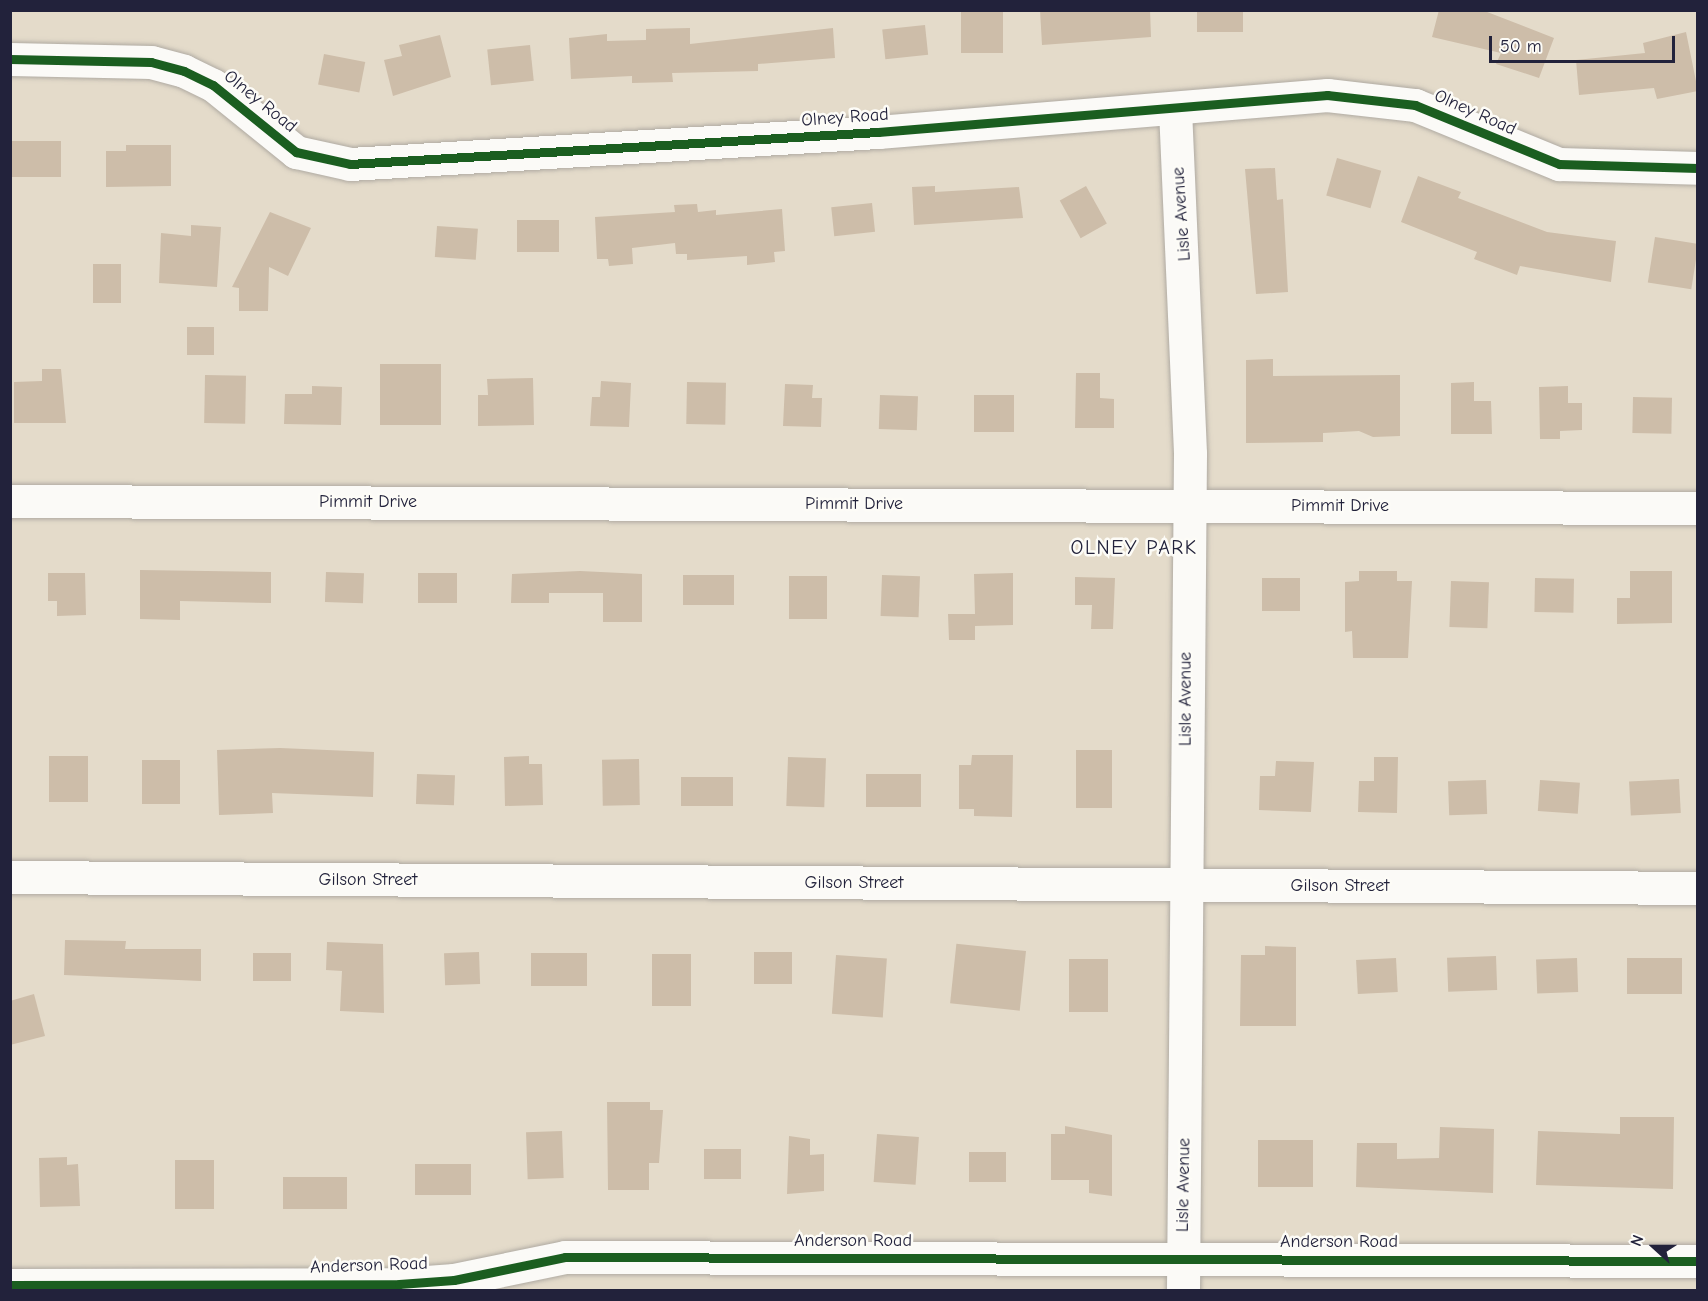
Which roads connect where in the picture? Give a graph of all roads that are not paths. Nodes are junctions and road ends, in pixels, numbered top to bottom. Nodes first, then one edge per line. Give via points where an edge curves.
1 (10, 60) edge
2 (1175, 109) junction
3 (1698, 168) edge
4 (10, 501) edge
5 (1188, 505) junction
6 (1698, 508) edge
7 (10, 877) edge
8 (1185, 886) junction
9 (1698, 888) edge
10 (1183, 1258) junction
11 (1698, 1261) edge
12 (10, 1285) edge
13 (1183, 1290) edge

1 - 2 street, Olney Road via 151,62 184,71 213,85 296,152 350,164
2 - 3 street, Olney Road via 1327,94 1371,96 1455,118 1524,154 1559,164
2 - 5 street, Lisle Avenue via 1186,279
4 - 5 street, Pimmit Drive
5 - 6 street, Pimmit Drive
5 - 8 street, Lisle Avenue
7 - 8 street, Gilson Street
8 - 9 street, Gilson Street
8 - 10 street, Lisle Avenue
10 - 11 street, Anderson Road
10 - 12 street, Anderson Road via 565,1257 454,1280 399,1284
10 - 13 street, Lisle Avenue

